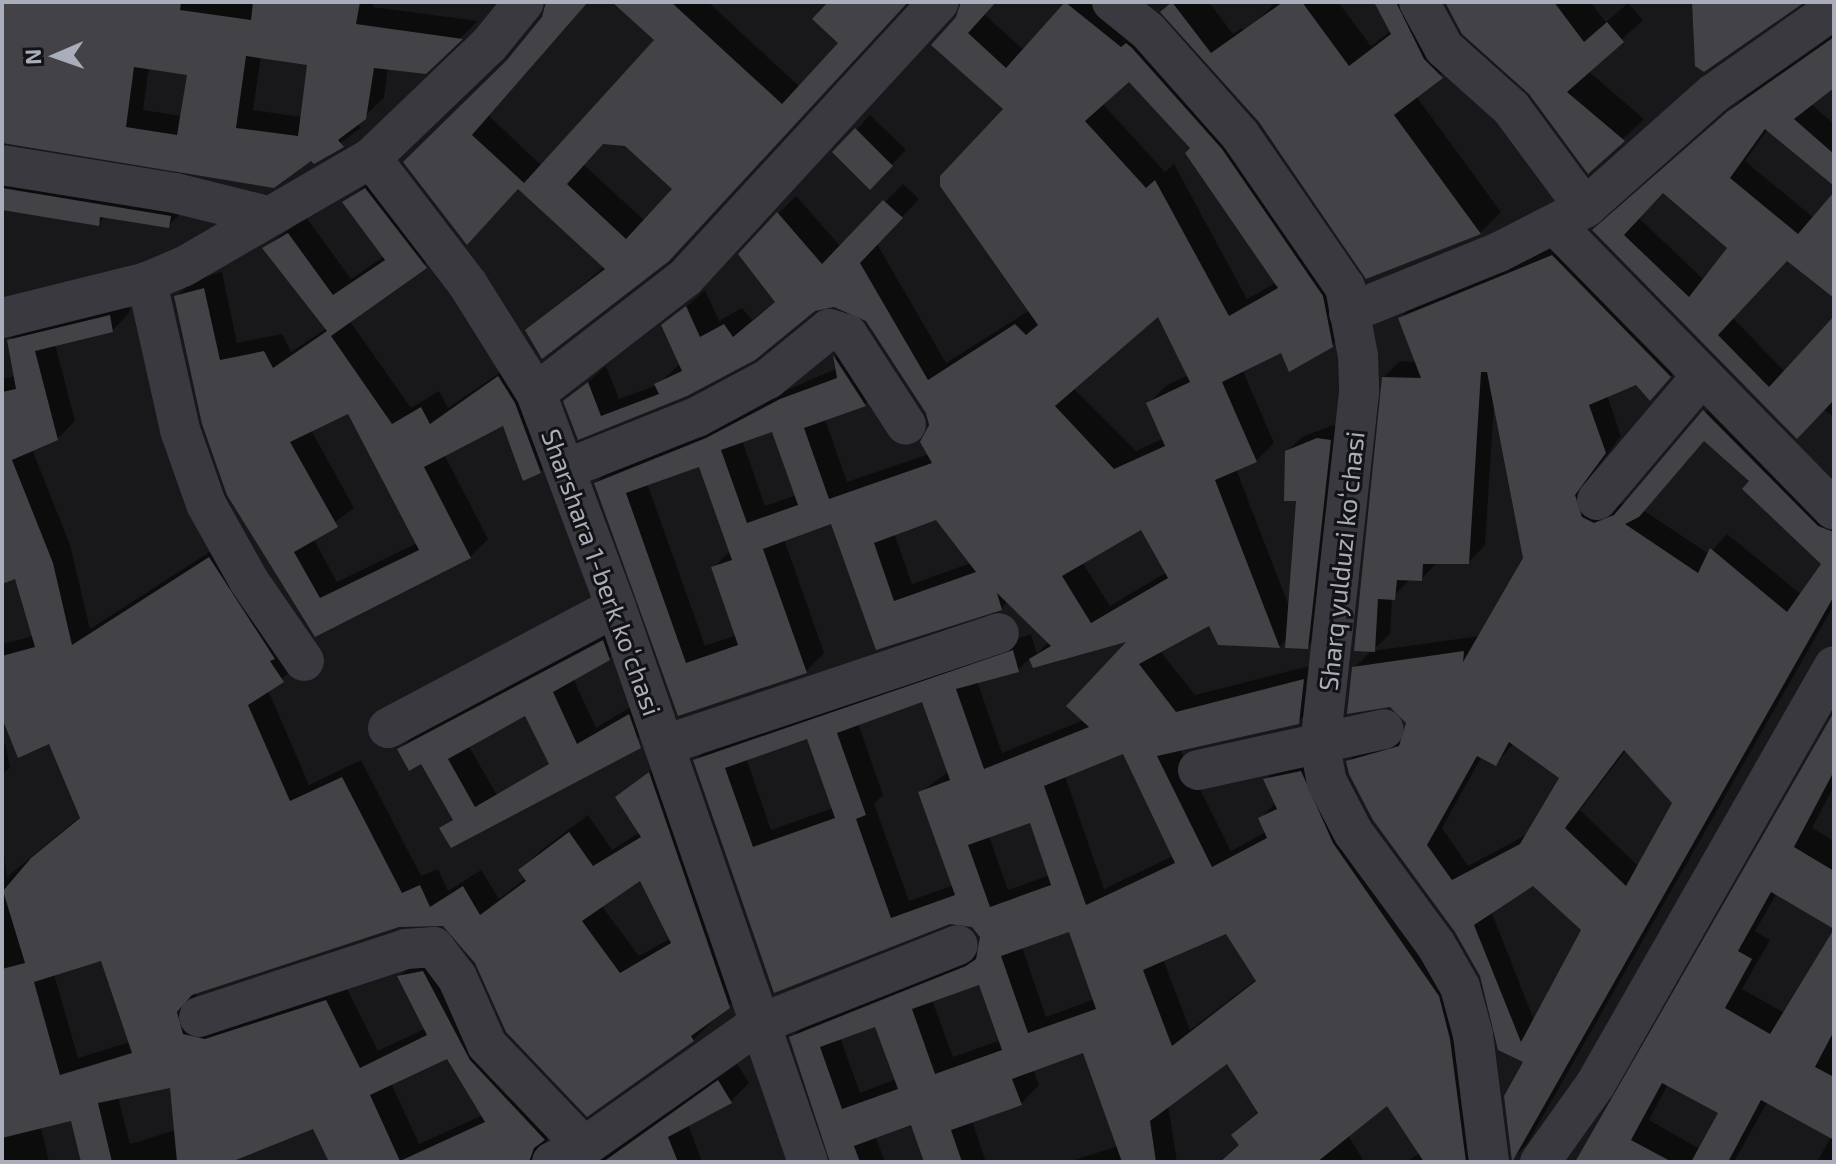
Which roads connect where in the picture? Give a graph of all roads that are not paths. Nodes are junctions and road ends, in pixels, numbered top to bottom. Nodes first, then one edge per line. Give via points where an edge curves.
1 (524, 2) edge
2 (939, 2) edge
3 (1419, 2) edge
4 (1124, 5) edge
5 (1834, 9) edge
6 (371, 158) junction
7 (2, 165) edge
8 (268, 216) junction
9 (1570, 217) junction
10 (147, 282) junction
11 (1349, 313) junction
12 (2, 318) edge
13 (1700, 378) junction
14 (536, 393) junction
15 (906, 425) dead end
16 (566, 469) junction
17 (1597, 500) dead end
18 (1834, 510) edge
19 (616, 607) junction
20 (999, 633) dead end
21 (304, 661) dead end
22 (1834, 666) edge
23 (388, 728) dead end
24 (1384, 729) dead end
25 (665, 745) junction
26 (1320, 747) junction
27 (1198, 770) dead end
28 (958, 945) dead end
29 (199, 1017) dead end
30 (757, 1025) junction
31 (568, 1155) edge
32 (808, 1162) edge
33 (1489, 1162) edge
34 (1540, 1162) edge

1 - 6 street via 489,45
2 - 14 street via 685,278
3 - 9 street via 1444,48 1511,108
4 - 11 street, Sharq yulduzi koʻchasi via 1240,135 1345,287
5 - 9 street via 1713,94
6 - 8 street
6 - 14 street, Sharshara 1-berk koʻchasi via 467,283
7 - 8 street via 175,193
8 - 10 street via 221,247
9 - 11 street
9 - 13 street
10 - 12 street
10 - 21 street via 180,430 206,504 249,581
11 - 26 street, Sharq yulduzi koʻchasi via 1359,393
13 - 17 street
13 - 18 street
14 - 16 street, Sharshara 1-berk koʻchasi
15 - 16 street via 847,334 829,329 768,379 697,417
16 - 19 street, Sharshara 1-berk koʻchasi
19 - 23 street
19 - 25 street, Sharshara 1-berk koʻchasi
20 - 25 street
22 - 34 street via 1595,1085
24 - 26 street
25 - 30 street, Sharshara 1-berk koʻchasi
26 - 27 street
26 - 33 street, Sharq yulduzi koʻchasi via 1327,782 1353,832 1436,945 1460,987 1473,1035
28 - 30 street
29 - 31 street via 406,949 434,947 457,977 487,1045
30 - 31 street
30 - 32 street, Sharshara 1-berk koʻchasi

